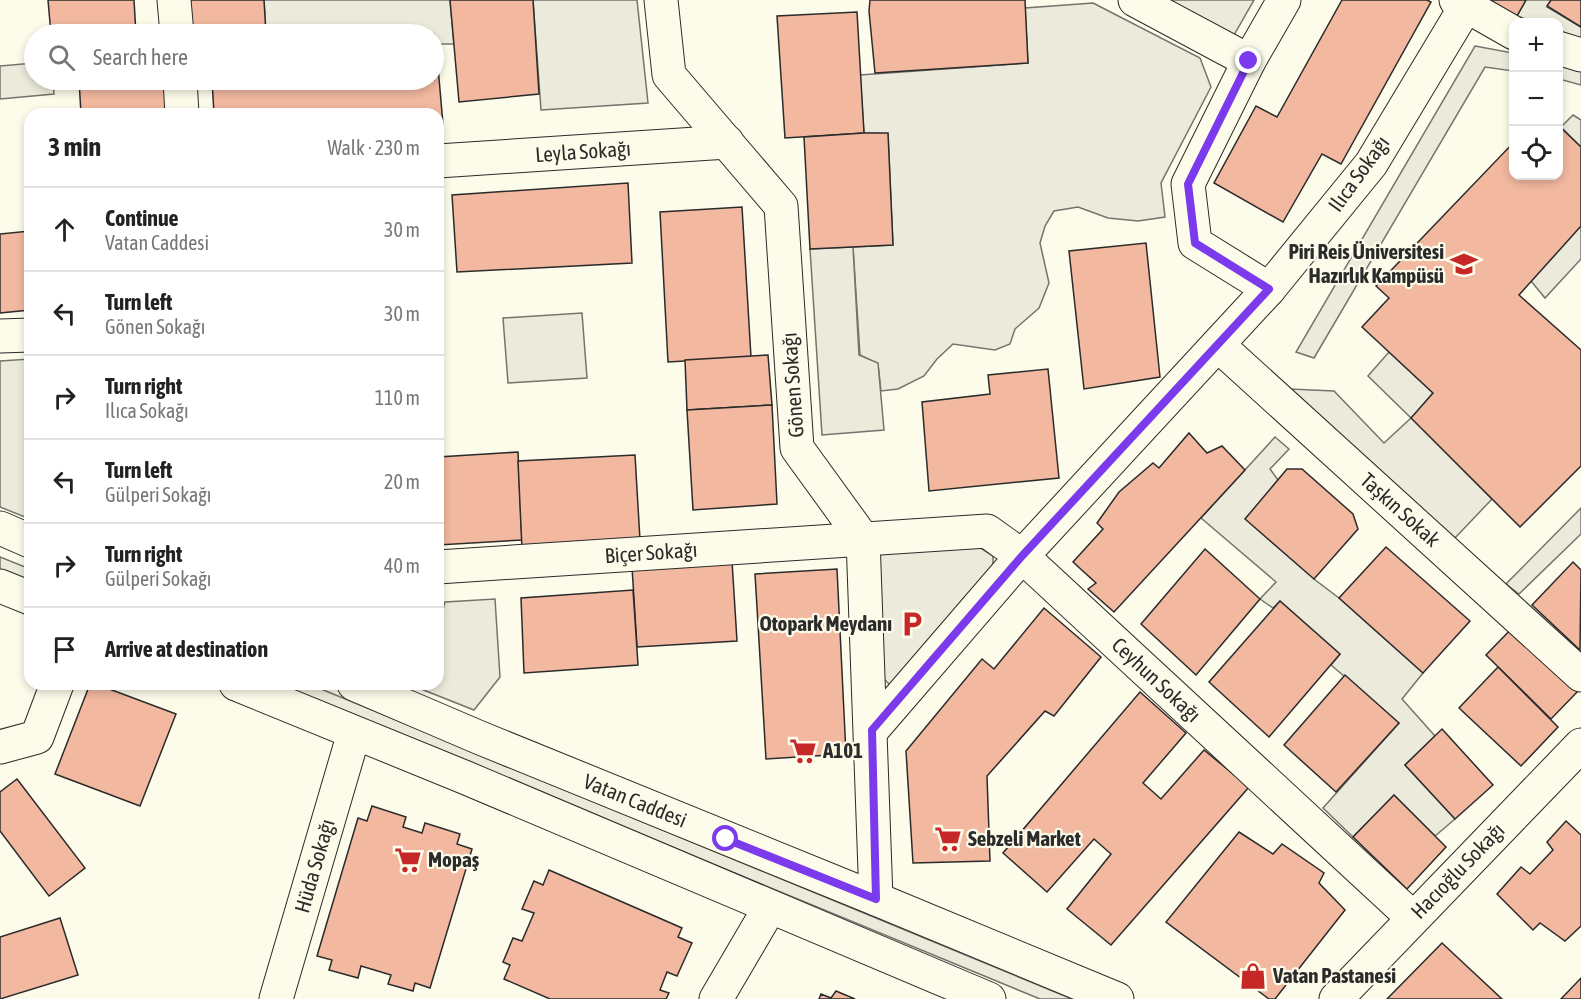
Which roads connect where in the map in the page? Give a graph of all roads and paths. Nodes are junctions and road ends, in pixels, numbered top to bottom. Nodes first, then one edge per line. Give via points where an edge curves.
1 (174, 0) edge
2 (662, 0) edge
3 (1135, 0) edge
4 (1284, 0) edge
5 (1461, 3) edge
6 (176, 24) edge
7 (1509, 30) edge
8 (1563, 50) edge
9 (1581, 55) edge
10 (1249, 61) junction
11 (181, 90) edge
12 (182, 108) edge
13 (728, 142) junction
14 (444, 161) edge
15 (1269, 289) junction
16 (24, 335) edge
17 (0, 336) edge
18 (1218, 345) junction
19 (0, 528) edge
20 (24, 538) edge
21 (863, 539) junction
22 (1022, 556) junction
23 (444, 567) edge
24 (0, 586) edge
25 (24, 596) edge
26 (1581, 675) edge
27 (55, 690) edge
28 (250, 690) edge
29 (373, 690) edge
30 (872, 730) junction
31 (354, 734) junction
32 (1581, 745) edge
33 (0, 747) edge
34 (876, 899) junction
35 (770, 907) junction
36 (1413, 918) junction
37 (276, 999) edge
38 (716, 999) edge
39 (989, 999) edge
40 (1116, 999) edge
41 (1336, 999) edge

1 - 6 street
2 - 13 street, Gönen Sokağı via 669,75
3 - 10 street
4 - 10 street
5 - 7 street
5 - 15 street, Ilıca Sokağı via 1371,164
8 - 9 street
10 - 15 street via 1188,184 1195,243
11 - 12 street
13 - 14 street, Leyla Sokağı
13 - 21 street, Gönen Sokağı via 782,206 797,448
15 - 18 street, Ilıca Sokağı
16 - 17 street
18 - 22 street, Ilıca Sokağı
18 - 26 street, Taşkın Sokak
19 - 20 street
21 - 22 street, Ceyhun Sokağı via 987,531
21 - 23 street, Biçer Sokağı
21 - 30 street
22 - 30 street, Ilıca Sokağı
22 - 36 street, Ceyhun Sokağı
24 - 25 street
27 - 33 street via 37,737
28 - 31 street
29 - 34 street, Vatan Caddesi via 489,742
30 - 34 street
31 - 35 street
31 - 37 street, Hüda Sokağı
32 - 36 street, Hacıoğlu Sokağı
34 - 40 street, Vatan Caddesi
35 - 38 street
35 - 39 street
36 - 41 street, Hacıoğlu Sokağı

